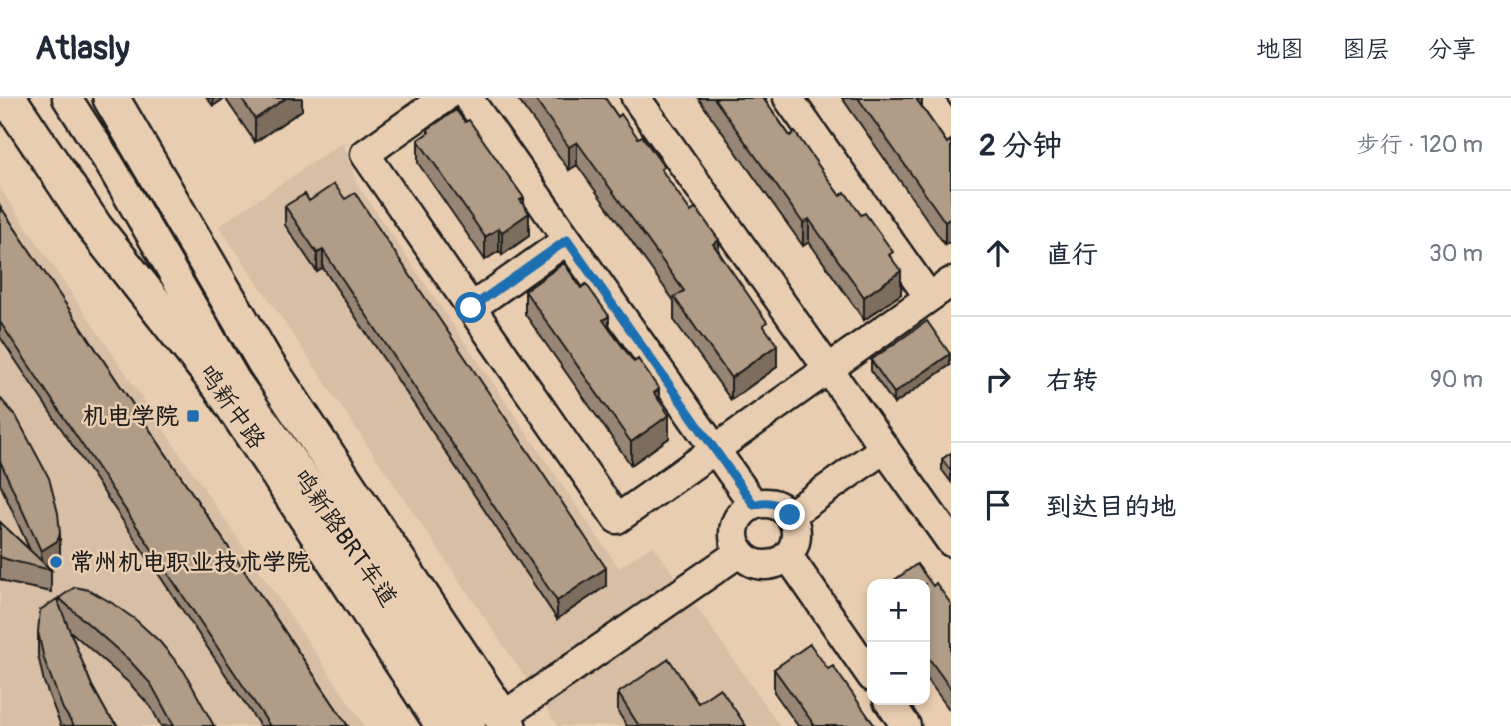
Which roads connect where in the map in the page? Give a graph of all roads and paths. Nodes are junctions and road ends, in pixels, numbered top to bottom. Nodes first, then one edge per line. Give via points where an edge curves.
1 (8, 98) edge
2 (67, 98) edge
3 (85, 98) edge
4 (111, 98) edge
5 (444, 98) edge
6 (468, 98) edge
7 (636, 98) edge
8 (788, 98) edge
9 (927, 98) edge
10 (951, 132) edge
11 (567, 240) junction
12 (940, 289) edge
13 (471, 308) junction
14 (829, 369) junction
15 (885, 448) junction
16 (714, 450) junction
17 (754, 505) junction
18 (790, 515) junction
19 (946, 526) edge
20 (740, 552) junction
21 (788, 556) junction
22 (867, 670) edge
23 (891, 705) edge
24 (493, 724) edge
25 (444, 726) edge
26 (906, 726) edge

1 - 25 main road, 鸣新中路 via 95,228 223,390
2 - 24 lane, 鸣新路BRT车道 via 236,381 362,559
3 - 24 lane, 鸣新路BRT车道 via 251,367
4 - 24 main road via 265,362
5 - 13 lane via 365,153
6 - 11 lane
7 - 14 lane
8 - 12 lane
9 - 10 lane
11 - 13 lane
11 - 16 lane
12 - 14 lane
13 - 16 lane via 617,519
14 - 15 lane
14 - 16 lane
15 - 18 lane
15 - 19 lane
16 - 17 lane
17 - 18 lane via 770,503
17 - 20 lane via 737,520 735,540
18 - 21 lane via 797,530
20 - 21 lane via 764,565
20 - 24 lane
21 - 22 lane
23 - 26 lane

